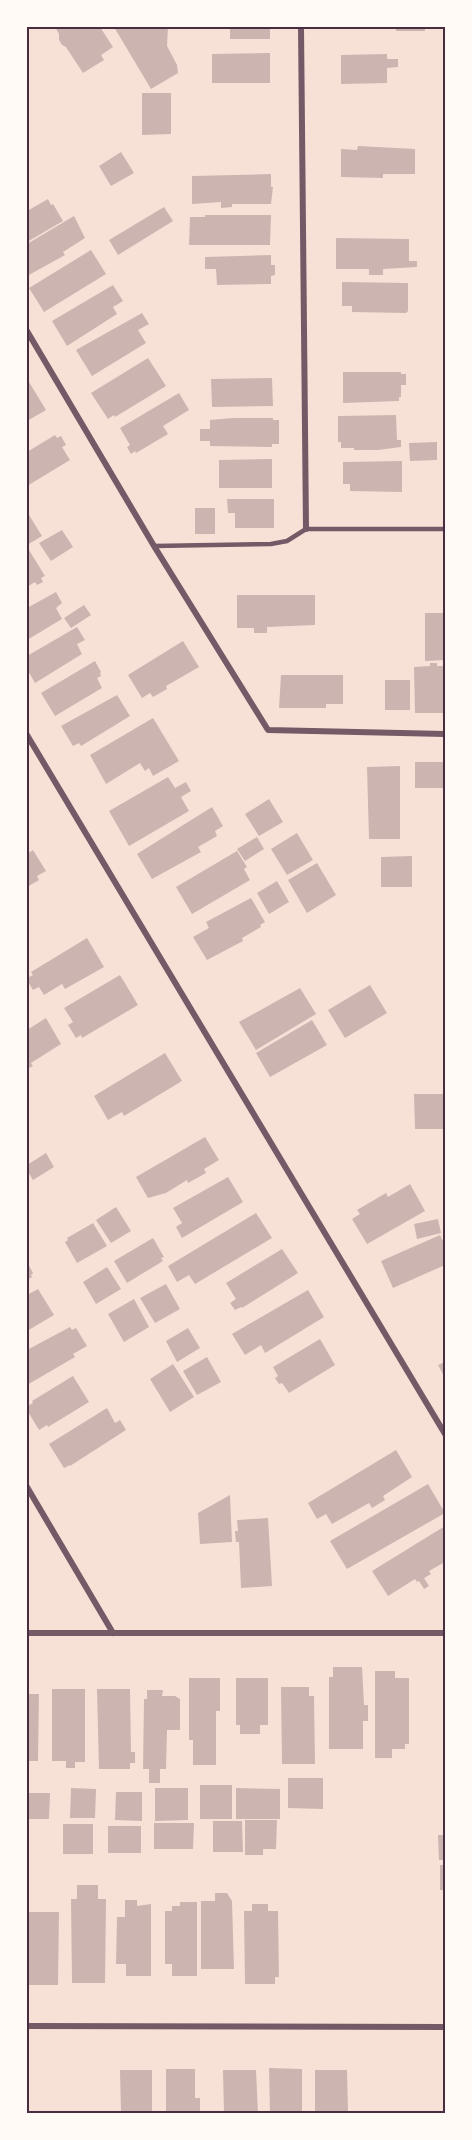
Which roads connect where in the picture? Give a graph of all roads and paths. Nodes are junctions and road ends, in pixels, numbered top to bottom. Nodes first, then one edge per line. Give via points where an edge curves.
1 (301, 27) edge
2 (27, 331) edge
3 (306, 529) junction
4 (445, 529) edge
5 (154, 546) junction
6 (445, 734) edge
7 (27, 735) edge
8 (445, 1434) edge
9 (27, 1487) edge
10 (27, 1633) edge
11 (113, 1633) junction
12 (445, 1633) edge
13 (27, 2026) edge
14 (445, 2027) edge

1 - 3 street
2 - 5 street
3 - 4 lane
3 - 5 lane via 287,541 271,544
5 - 6 street via 268,730
7 - 8 street
9 - 11 street
10 - 11 street
11 - 12 street
13 - 14 street

